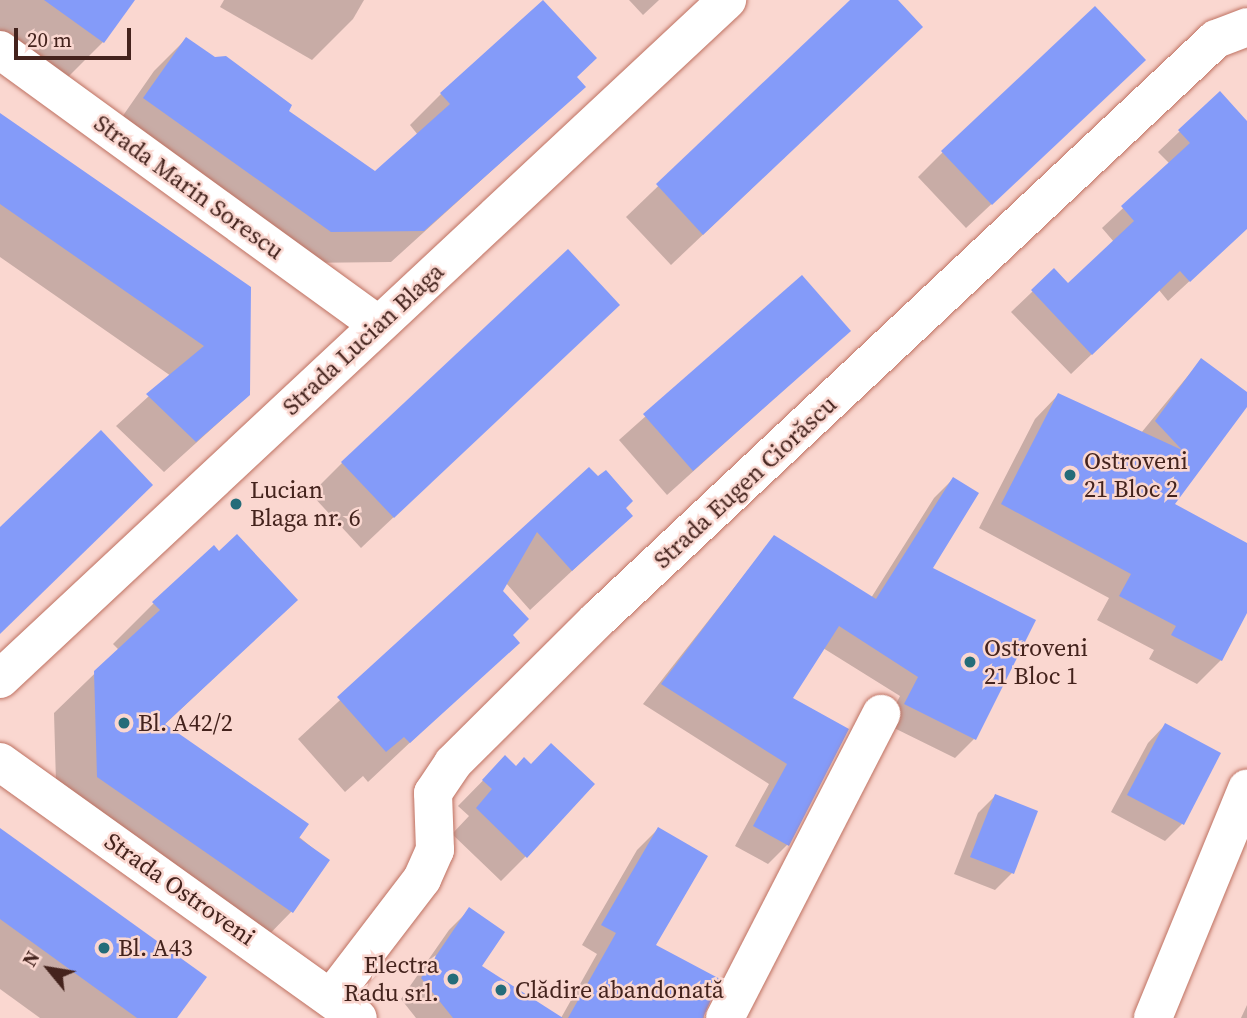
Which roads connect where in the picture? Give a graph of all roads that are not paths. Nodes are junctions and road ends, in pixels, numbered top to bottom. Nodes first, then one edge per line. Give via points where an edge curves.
1 (727, 0) edge
2 (1247, 27) edge
3 (0, 50) edge
4 (378, 325) junction
5 (0, 679) edge
6 (881, 714) dead end
7 (0, 762) edge
8 (1247, 789) edge
9 (345, 1008) edge
10 (725, 1018) edge
11 (1153, 1018) edge

1 - 4 street, Strada Lucian Blaga
2 - 9 street, Strada Eugen Ciorăscu via 1216,39 597,620 453,763 433,793 435,850
3 - 4 street, Strada Marin Sorescu
4 - 5 street, Strada Lucian Blaga
6 - 10 street
7 - 9 street, Strada Ostroveni
8 - 11 street

